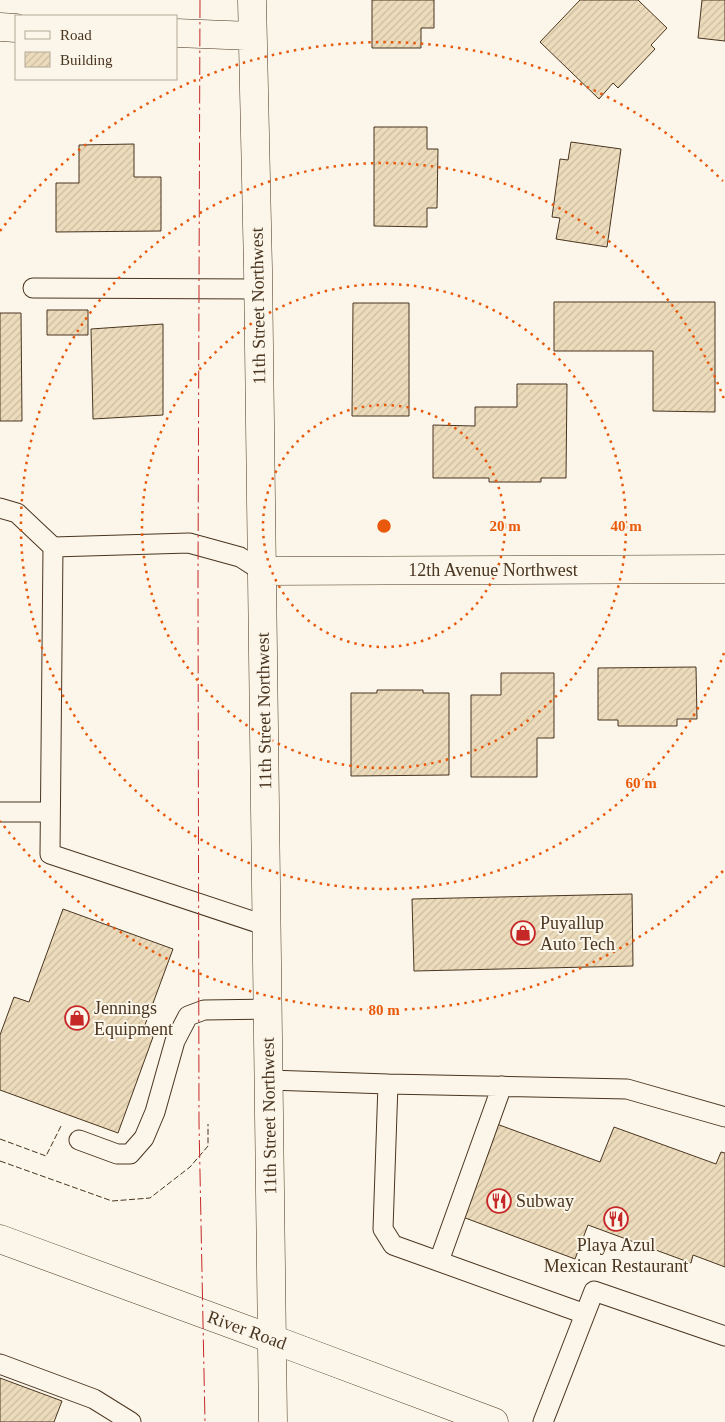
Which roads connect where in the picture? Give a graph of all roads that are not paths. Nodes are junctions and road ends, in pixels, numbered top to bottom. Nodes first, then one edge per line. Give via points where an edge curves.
1 (252, 0) edge
2 (0, 27) edge
3 (15, 28) edge
4 (178, 33) edge
5 (252, 36) junction
6 (33, 288) dead end
7 (258, 289) junction
8 (0, 508) edge
9 (53, 547) junction
10 (725, 569) edge
11 (262, 571) junction
12 (0, 812) edge
13 (50, 812) junction
14 (267, 926) junction
15 (268, 1009) junction
16 (269, 1080) junction
17 (388, 1084) junction
18 (502, 1086) junction
19 (725, 1117) edge
20 (79, 1140) dead end
21 (0, 1239) edge
22 (439, 1261) junction
23 (585, 1314) junction
24 (725, 1336) edge
25 (272, 1339) junction
26 (0, 1364) edge
27 (131, 1422) edge
28 (273, 1422) edge
29 (494, 1422) edge
30 (543, 1422) edge

1 - 5 street, 11th Street Northwest
2 - 3 street
4 - 5 street
5 - 7 street, 11th Street Northwest
6 - 7 lane
7 - 11 street, 11th Street Northwest
8 - 9 lane via 16,513
9 - 11 lane via 189,543 240,557
9 - 13 lane
10 - 11 street, 12th Avenue Northwest
11 - 14 street, 11th Street Northwest
12 - 13 lane
13 - 14 lane via 50,854
14 - 15 street, 11th Street Northwest
15 - 16 street, 11th Street Northwest
15 - 20 lane via 204,1010 188,1016 175,1041 156,1112 144,1138 130,1154 117,1154
16 - 17 lane
16 - 25 street, 11th Street Northwest
17 - 18 lane
17 - 22 lane via 382,1229 393,1244
18 - 19 lane via 626,1089
18 - 22 lane
21 - 25 street, River Road
22 - 23 lane
23 - 24 lane via 594,1291
23 - 30 lane
25 - 28 street, 11th Street Northwest
25 - 29 street, River Road
26 - 27 lane via 94,1399

